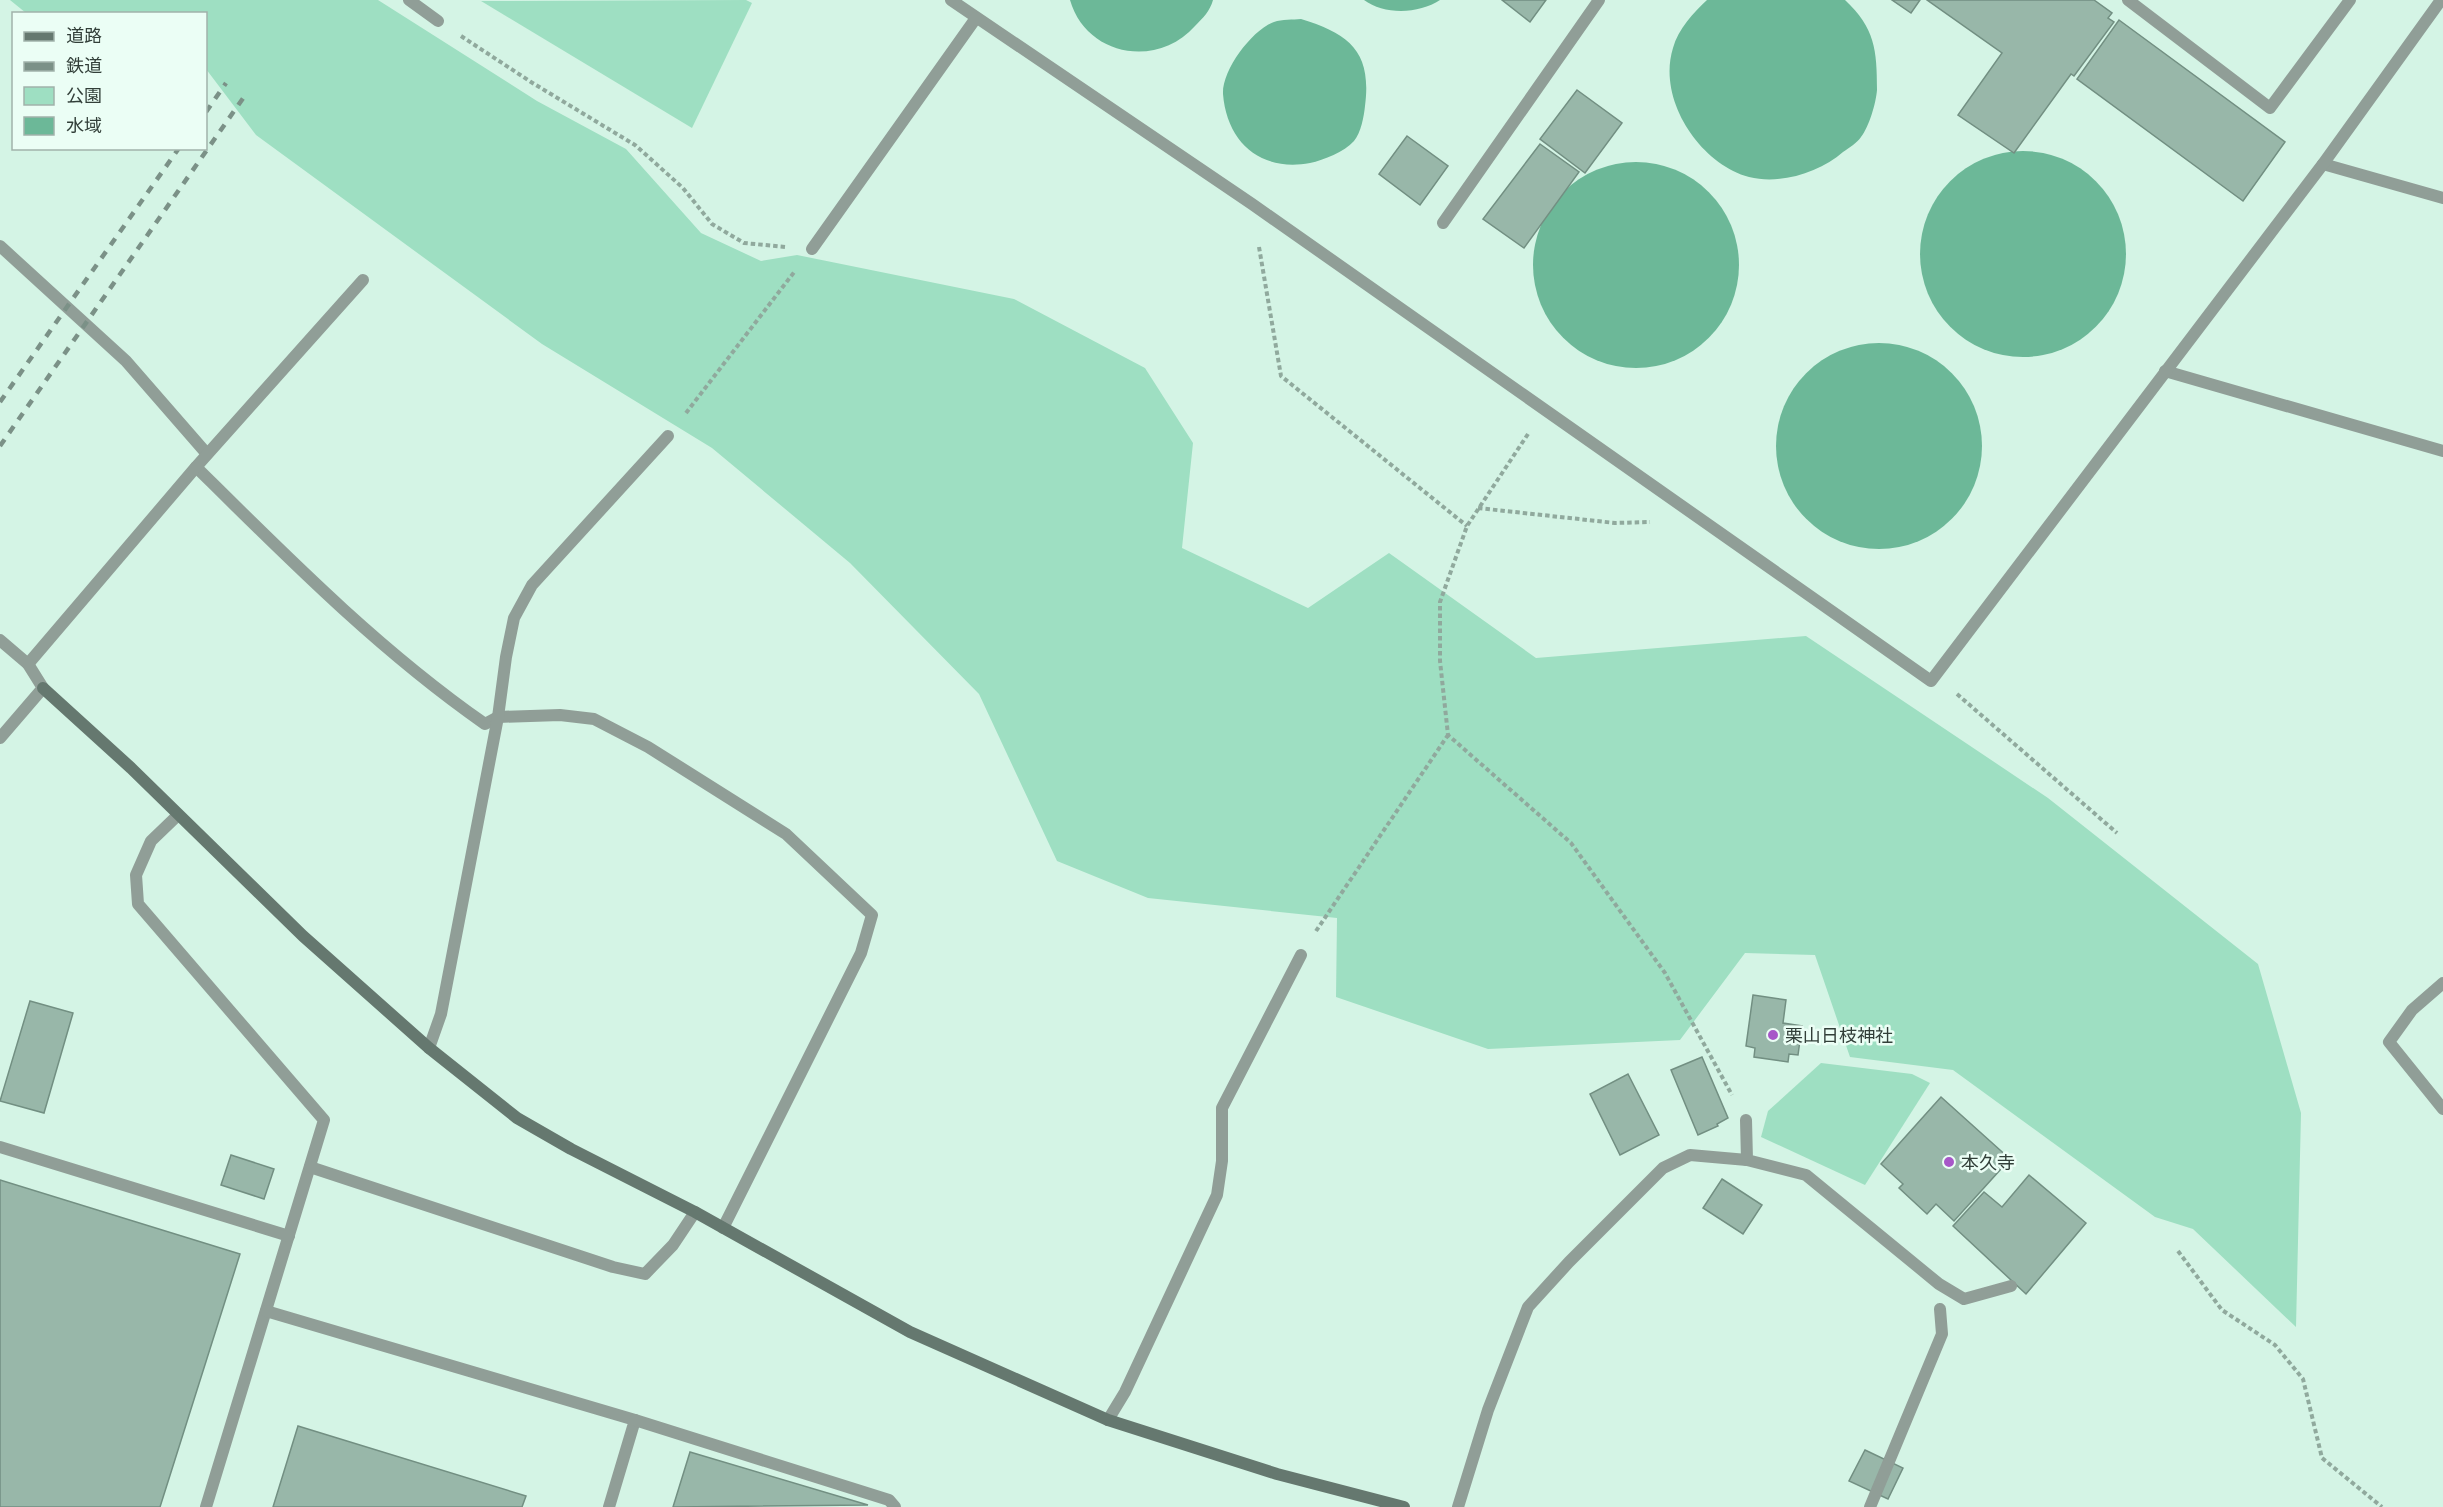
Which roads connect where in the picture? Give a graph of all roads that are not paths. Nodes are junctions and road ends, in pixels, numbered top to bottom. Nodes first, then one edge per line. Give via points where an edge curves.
1 (409, 0) edge
2 (951, 0) edge
3 (1599, 0) edge
4 (2128, 0) edge
5 (2350, 0) edge
6 (2441, 0) edge
7 (976, 18) junction
8 (438, 21) road end
9 (2323, 164) junction
10 (2443, 198) edge
11 (1443, 223) dead end
12 (0, 246) edge
13 (812, 249) road end
14 (363, 280) dead end
15 (2165, 372) junction
16 (668, 436) road end
17 (2443, 451) edge
18 (207, 454) junction
19 (196, 467) junction
20 (0, 640) edge
21 (28, 664) junction
22 (43, 688) junction
23 (498, 717) junction
24 (0, 738) edge
25 (177, 816) junction
26 (1300, 955) road end
27 (2443, 982) edge
28 (429, 1048) junction
29 (2443, 1109) edge
30 (1746, 1120) road end
31 (0, 1147) edge
32 (1748, 1160) junction
33 (310, 1167) junction
34 (695, 1212) junction
35 (723, 1228) junction
36 (289, 1236) junction
37 (2011, 1286) dead end
38 (1940, 1309) dead end
39 (266, 1311) junction
40 (635, 1420) junction
41 (1108, 1420) junction
42 (206, 1507) edge
43 (609, 1507) edge
44 (895, 1507) edge
45 (1404, 1507) edge
46 (1458, 1507) edge
47 (1870, 1507) edge

1 - 8 street
2 - 7 street
3 - 11 street
4 - 5 street via 2270,108
6 - 9 street
7 - 13 street
7 - 15 street via 1252,204 1931,681
9 - 10 street
9 - 15 street
12 - 18 street via 126,361
14 - 18 street
15 - 17 street
16 - 23 street via 532,585 514,618
18 - 19 street
19 - 21 street
19 - 23 street via 299,569 426,683 485,724
20 - 21 street
21 - 22 street
22 - 24 street
22 - 25 street
23 - 28 street via 441,1014
23 - 35 street via 560,715 594,719 648,747 786,834 872,915 861,953
25 - 28 street
25 - 33 street via 152,841 136,875 138,904 324,1120
26 - 41 street via 1222,1108 1222,1161 1216,1194 1125,1392
27 - 29 street via 2412,1010 2389,1042
28 - 34 street via 518,1118
30 - 32 street
31 - 36 street
32 - 37 street via 1806,1174 1939,1284 1964,1299
32 - 46 street via 1690,1155 1663,1168 1528,1307 1488,1410
33 - 34 street via 613,1267 645,1274 673,1245
33 - 36 street
34 - 35 street
35 - 41 street via 910,1332
36 - 39 street
38 - 47 street via 1942,1334
39 - 40 street
39 - 42 street
40 - 43 street
40 - 44 street via 889,1500
41 - 45 street via 1277,1474

